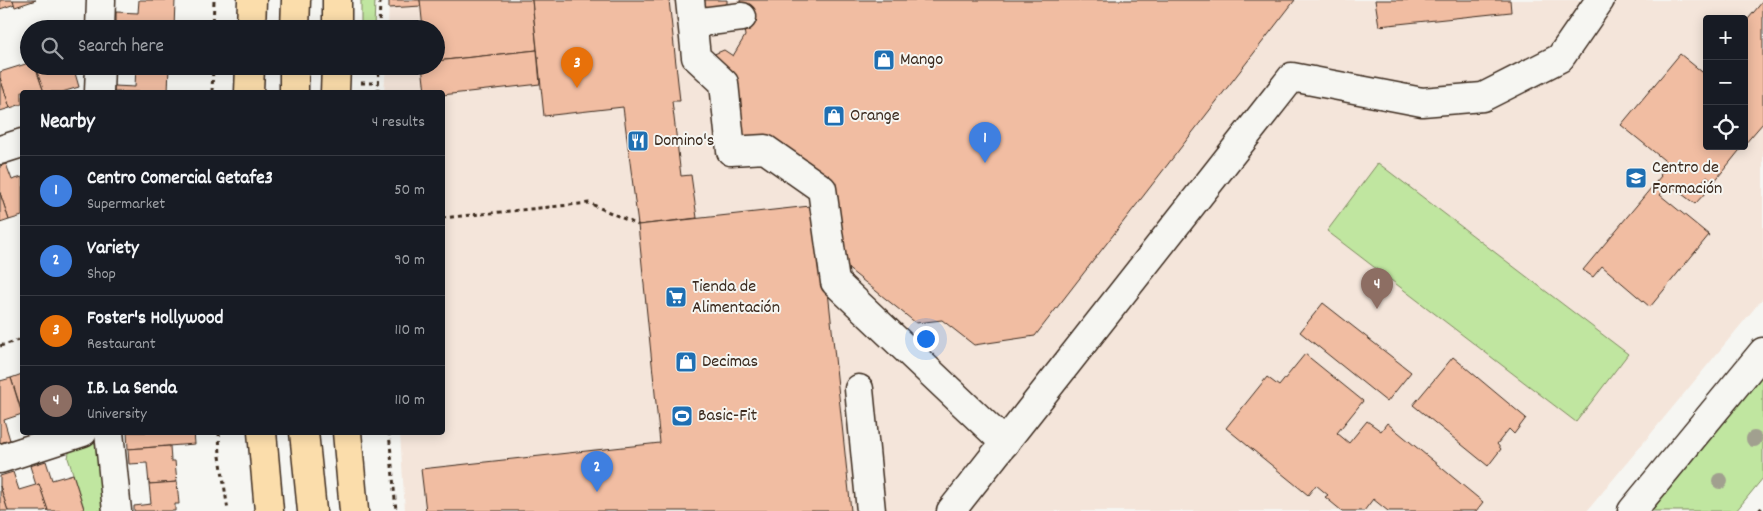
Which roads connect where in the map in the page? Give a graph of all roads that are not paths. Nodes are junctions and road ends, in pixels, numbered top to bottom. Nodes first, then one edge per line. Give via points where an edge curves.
1 (101, 0) edge
2 (252, 0) edge
3 (296, 0) edge
4 (338, 0) edge
5 (1600, 0) edge
6 (742, 17) dead end
7 (100, 20) edge
8 (251, 20) edge
9 (295, 20) edge
10 (337, 20) edge
11 (688, 25) edge
12 (100, 75) edge
13 (250, 75) edge
14 (294, 75) edge
15 (99, 90) edge
16 (249, 90) edge
17 (294, 90) edge
18 (20, 144) edge
19 (0, 150) edge
20 (1763, 352) edge
21 (859, 389) dead end
22 (74, 435) edge
23 (109, 435) edge
24 (262, 435) edge
25 (304, 435) edge
26 (347, 435) edge
27 (1005, 443) junction
28 (0, 459) edge
29 (117, 511) edge
30 (269, 511) edge
31 (312, 511) edge
32 (354, 511) edge
33 (871, 511) edge
34 (951, 511) edge
35 (1632, 511) edge

1 - 7 street
2 - 8 main road
3 - 9 main road
4 - 10 main road
5 - 27 street via 1560,58 1483,97 1422,102 1292,77
6 - 11 street
11 - 27 street via 696,56 724,83 731,151 764,149 822,189 835,282
12 - 15 street
13 - 16 main road
14 - 17 main road
18 - 19 street
20 - 35 street
21 - 33 street
22 - 28 street
23 - 29 street
24 - 30 main road
25 - 31 main road
26 - 32 main road
27 - 34 street

